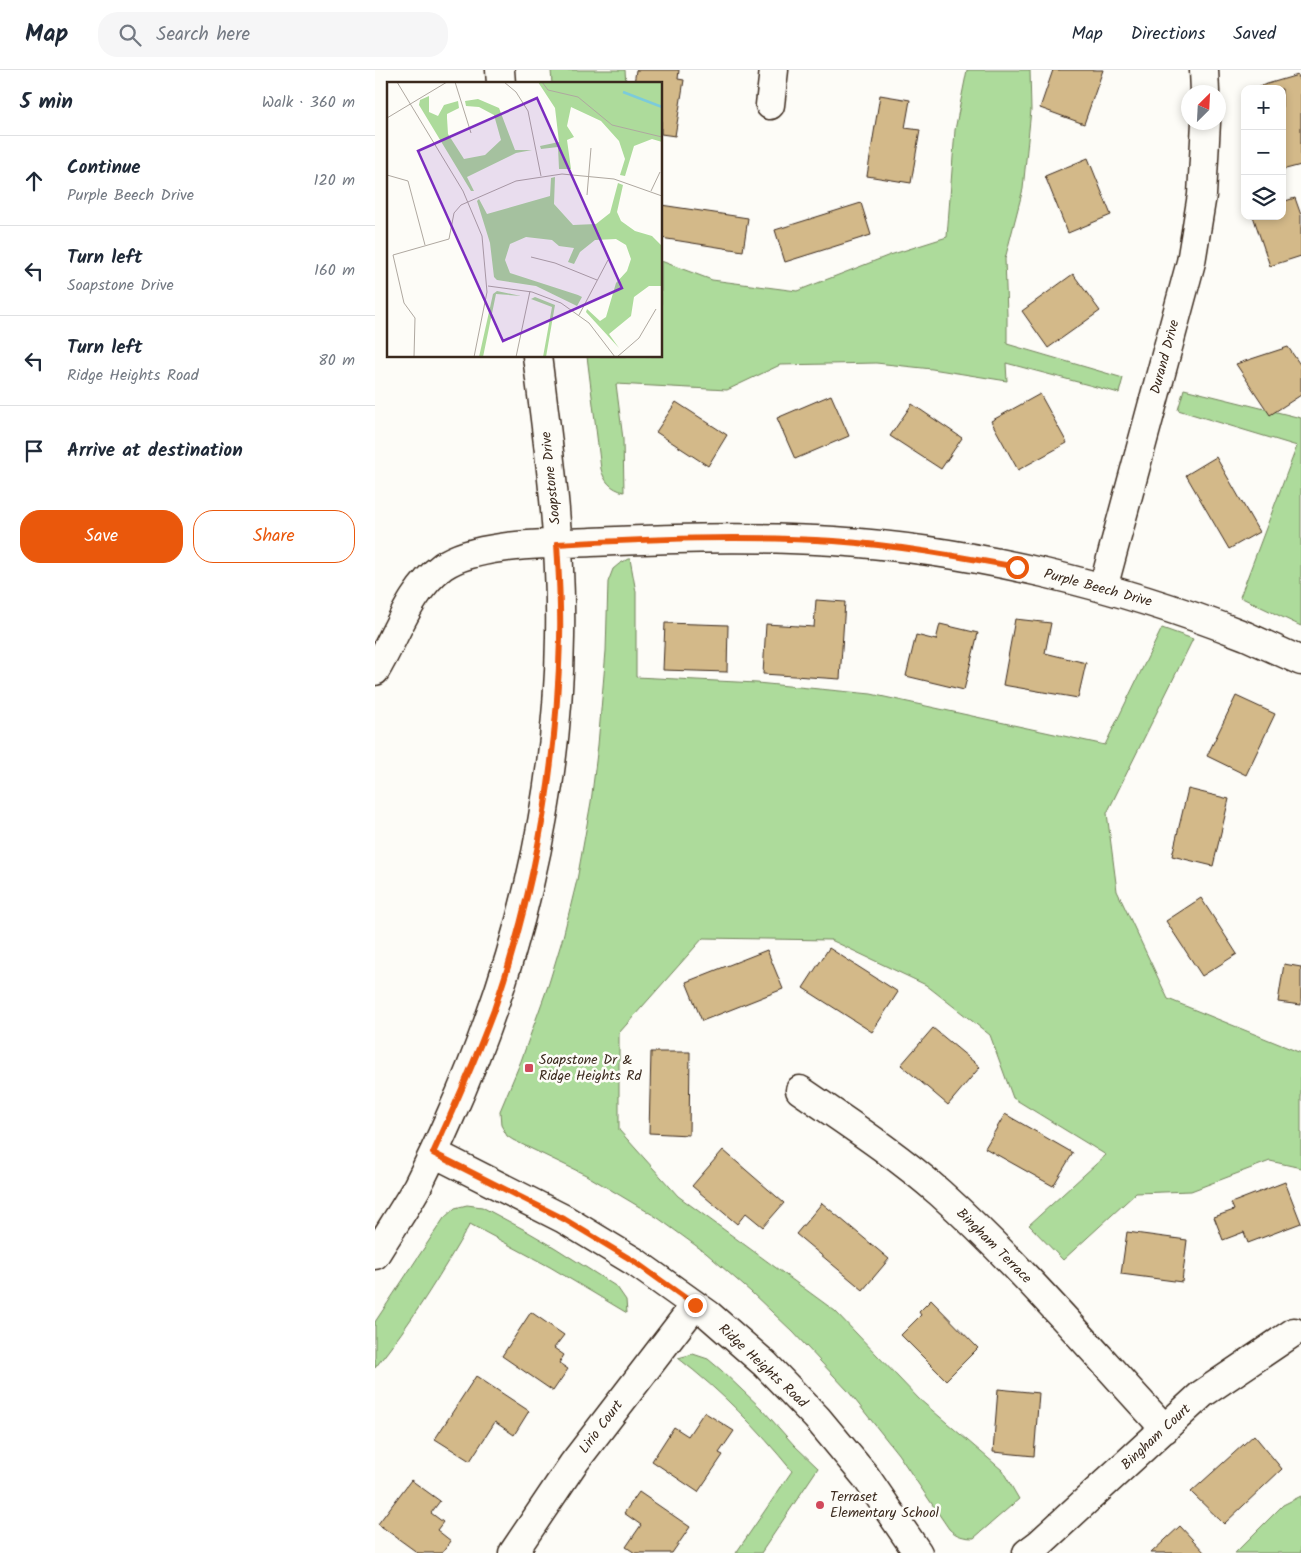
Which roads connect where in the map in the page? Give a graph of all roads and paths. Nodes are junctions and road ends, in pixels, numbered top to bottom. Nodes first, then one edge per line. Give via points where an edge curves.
1 (774, 70) edge
2 (1204, 70) edge
3 (1205, 85) edge
4 (769, 105) dead end
5 (1206, 130) edge
6 (537, 358) edge
7 (557, 544) junction
8 (1103, 588) junction
9 (1301, 661) edge
10 (375, 672) edge
11 (800, 1090) dead end
12 (433, 1153) junction
13 (375, 1255) edge
14 (695, 1305) junction
15 (1294, 1332) dead end
16 (1165, 1429) junction
17 (513, 1553) edge
18 (918, 1553) edge
19 (1027, 1553) edge

1 - 4 street
2 - 3 street
5 - 8 street, Durand Drive via 1202,195 1191,262
6 - 7 street, Soapstone Drive
7 - 8 street, Purple Beech Drive via 739,537 835,541 925,551 1017,567
7 - 10 street, Purple Beech Drive via 475,552 442,567 415,596
7 - 12 street, Soapstone Drive via 561,638 556,720 544,809 525,904 507,970 479,1048
8 - 9 street, Purple Beech Drive via 1246,636
11 - 16 street, Bingham Terrace via 883,1147 952,1204 998,1248
12 - 13 street, Soapstone Drive via 416,1188
12 - 14 street, Ridge Heights Road via 564,1219 635,1262
14 - 17 street, Lirio Court via 573,1464
14 - 18 street, Ridge Heights Road via 765,1364 817,1418 866,1477
15 - 16 street, Bingham Court via 1203,1394
16 - 19 street, Bingham Court

